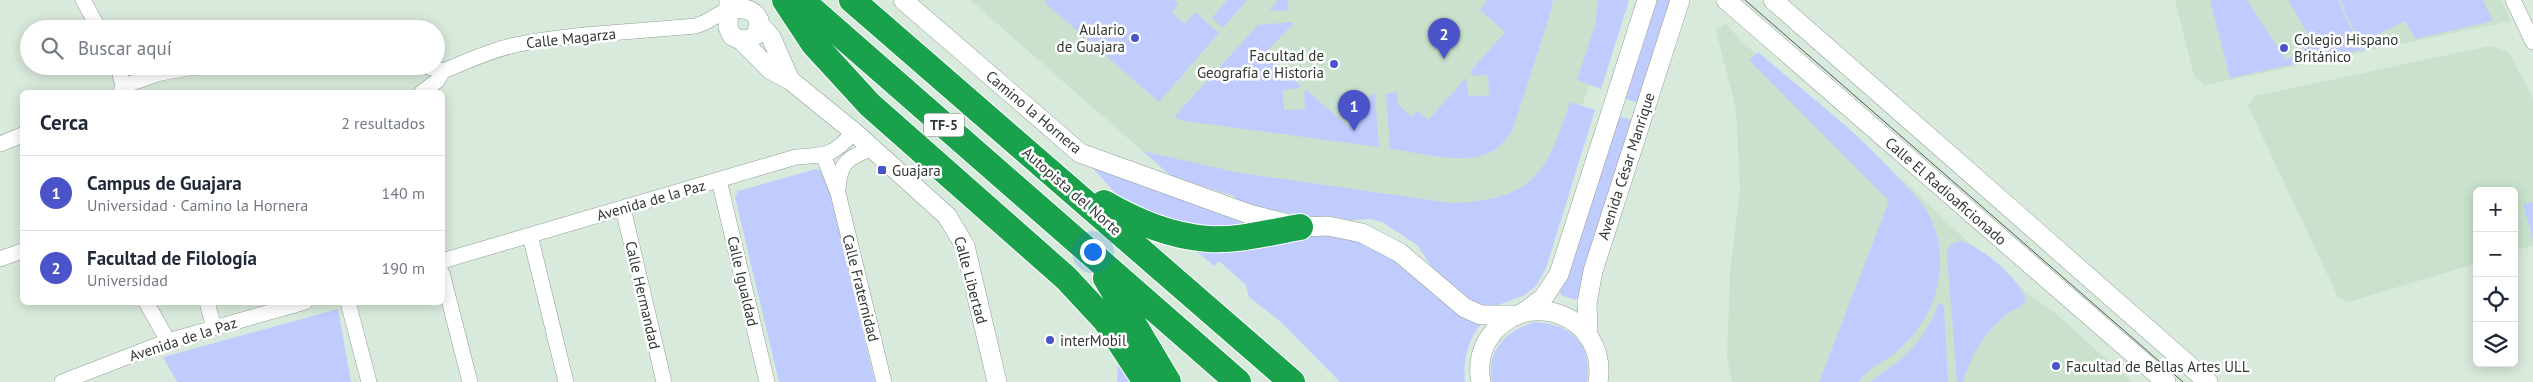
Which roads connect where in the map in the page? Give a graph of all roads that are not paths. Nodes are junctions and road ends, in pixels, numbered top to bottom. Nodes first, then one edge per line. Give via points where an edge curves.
1 (82, 0) edge
2 (785, 0) edge
3 (801, 0) edge
4 (852, 0) edge
5 (903, 0) edge
6 (1647, 0) edge
7 (1680, 0) edge
8 (1726, 0) edge
9 (1773, 0) edge
10 (2513, 0) edge
11 (729, 5) edge
12 (94, 20) edge
13 (704, 24) junction
14 (760, 25) junction
15 (735, 36) junction
16 (2533, 42) edge
17 (445, 70) edge
18 (120, 75) edge
19 (156, 75) edge
20 (440, 75) edge
21 (790, 80) junction
22 (122, 89) edge
23 (425, 90) edge
24 (854, 132) junction
25 (20, 136) edge
26 (0, 144) edge
27 (872, 148) junction
28 (823, 155) junction
29 (1055, 176) junction
30 (719, 180) junction
31 (838, 193) junction
32 (623, 208) junction
33 (1300, 227) junction
34 (530, 235) junction
35 (1088, 251) junction
36 (20, 252) edge
37 (0, 259) edge
38 (445, 260) edge
39 (445, 285) edge
40 (148, 305) edge
41 (209, 305) edge
42 (294, 305) edge
43 (350, 305) edge
44 (1519, 314) junction
45 (214, 328) junction
46 (1588, 335) junction
47 (168, 341) junction
48 (1601, 379) edge
49 (62, 382) edge
50 (368, 382) edge
51 (470, 382) edge
52 (566, 382) edge
53 (664, 382) edge
54 (767, 382) edge
55 (884, 382) edge
56 (997, 382) edge
57 (1146, 382) edge
58 (1168, 382) edge
59 (1238, 382) edge
60 (1292, 382) edge
61 (1481, 382) edge
62 (2166, 382) edge
63 (2208, 382) edge

1 - 12 street
2 - 57 highway via 814,44 870,105 1066,278 1106,321
3 - 35 highway, TF-5
4 - 29 highway, Autopista del Norte / TF-5
5 - 33 street, Camino la Hornera via 1080,153 1216,203
6 - 44 street, Avenida César Manrique via 1559,274 1544,297
7 - 46 street, Avenida César Manrique via 1593,271 1587,303
8 - 62 street, Calle El Radioaficionado
9 - 63 street, Calle El Radioaficionado
10 - 16 street
11 - 13 street, Calle Magarza
11 - 14 street via 752,11
11 - 15 street
13 - 15 street, Calle Magarza via 721,27
13 - 17 street, Calle Magarza via 514,45
14 - 15 street via 754,37
14 - 21 street via 770,37
15 - 21 street, Calle Libertad via 771,70
18 - 22 street
19 - 22 street
20 - 23 street
21 - 24 street, Calle Libertad
24 - 27 street, Calle Libertad
24 - 28 street, Avenida de la Paz via 838,150
25 - 26 street
27 - 31 street, Calle Fraternidad via 844,162 839,172
27 - 56 street, Calle Libertad via 947,216 959,232
28 - 30 street, Avenida de la Paz via 796,157
28 - 31 street, Calle Fraternidad
29 - 33 highway via 1134,220 1185,235 1210,239
29 - 60 highway, Autopista del Norte / TF-5
30 - 32 street, Avenida de la Paz
30 - 54 street, Calle Igualdad
31 - 55 street, Calle Fraternidad
32 - 34 street, Avenida de la Paz
32 - 53 street, Calle Hermandad
33 - 44 street, Camino la Hornera via 1328,226 1375,238 1406,258 1465,308 1481,315
34 - 38 street, Avenida de la Paz
34 - 52 street
35 - 58 highway
35 - 59 highway, TF-5
36 - 37 street
39 - 51 street
40 - 47 street
41 - 45 street
42 - 45 street, Avenida de la Paz
43 - 50 street
44 - 46 street, Camino la Hornera via 1542,310 1560,314 1576,322
44 - 61 street, Avenida César Manrique via 1494,330 1482,349
45 - 47 street, Avenida de la Paz
46 - 48 street via 1597,352
47 - 49 street, Avenida de la Paz

